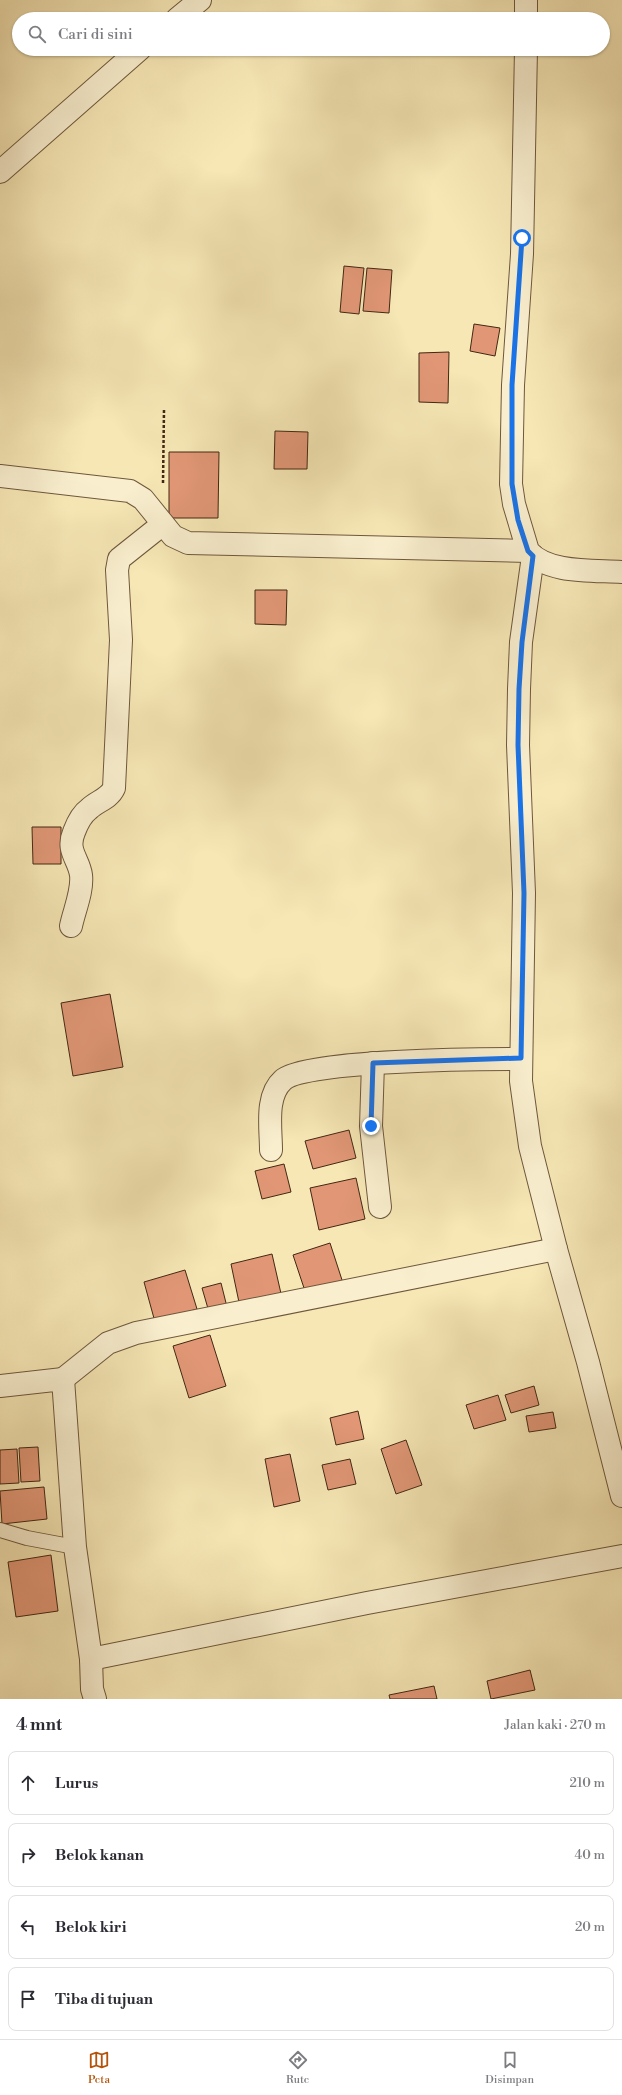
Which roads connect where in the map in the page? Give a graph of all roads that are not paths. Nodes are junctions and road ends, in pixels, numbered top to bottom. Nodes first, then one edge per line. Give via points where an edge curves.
1 (200, 0) edge
2 (526, 0) edge
3 (185, 12) edge
4 (526, 12) edge
5 (132, 56) edge
6 (526, 56) edge
7 (0, 172) edge
8 (0, 476) edge
9 (163, 524) junction
10 (531, 553) junction
11 (622, 572) edge
12 (70, 926) dead end
13 (521, 1058) junction
14 (373, 1063) junction
15 (271, 1150) dead end
16 (380, 1207) dead end
17 (556, 1249) junction
18 (63, 1379) junction
19 (0, 1386) edge
20 (622, 1496) edge
21 (0, 1530) edge
22 (75, 1547) junction
23 (622, 1556) edge
24 (91, 1659) junction
25 (95, 1699) edge

1 - 3 street
2 - 4 street
5 - 7 street
6 - 10 street via 522,254 512,385 512,484 514,504
8 - 9 street via 130,491 143,499
9 - 10 street via 174,536 188,543
9 - 12 street via 119,559 117,570 121,640 114,788 89,809 73,834 71,849 81,875 81,886
10 - 11 street via 544,563 559,567
10 - 13 street via 519,689 518,745 524,893
13 - 14 street
13 - 17 street via 520,1081 530,1146
14 - 15 street via 310,1070 284,1079 271,1099
14 - 16 street via 371,1126
17 - 18 street via 136,1333 108,1343
17 - 20 street
18 - 19 street
18 - 22 street
21 - 22 lane
22 - 24 street
23 - 24 street via 366,1603
24 - 25 street

